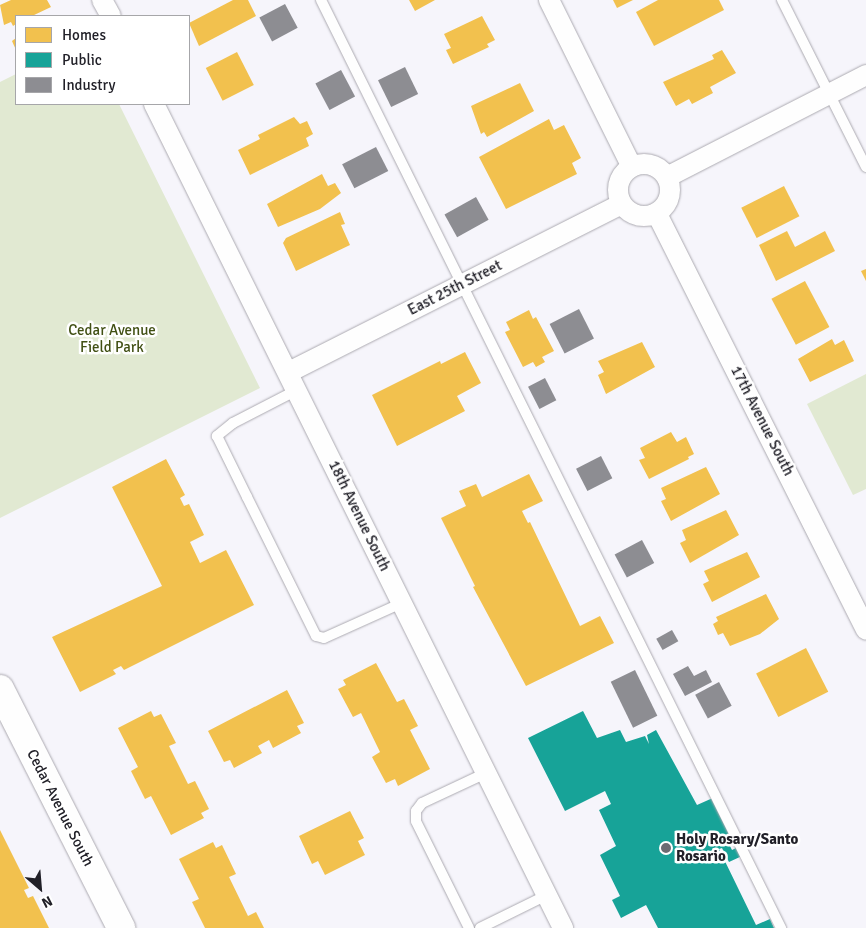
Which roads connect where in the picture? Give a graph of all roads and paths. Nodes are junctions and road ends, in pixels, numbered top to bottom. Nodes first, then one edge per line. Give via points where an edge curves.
1 (102, 0) edge
2 (321, 0) edge
3 (549, 0) edge
4 (782, 0) edge
5 (110, 15) edge
6 (866, 74) edge
7 (828, 93) junction
8 (155, 105) edge
9 (632, 167) junction
10 (866, 168) edge
11 (667, 177) junction
12 (621, 204) junction
13 (657, 214) junction
14 (464, 284) junction
15 (293, 381) junction
16 (402, 602) junction
17 (866, 629) edge
18 (0, 689) edge
19 (486, 773) junction
20 (547, 895) junction
21 (121, 928) edge
22 (469, 928) edge
23 (480, 928) edge
24 (563, 928) edge
25 (781, 928) edge

1 - 5 street
2 - 14 lane
3 - 9 street
4 - 7 lane
6 - 7 street
7 - 10 lane
7 - 11 street
8 - 15 street, 18th Avenue South
9 - 11 street via 647,164
9 - 12 street via 620,179 618,196
11 - 13 street via 668,201
12 - 13 street via 633,214
12 - 14 street, East 25th Street
13 - 17 street, 17th Avenue South
14 - 15 street, East 25th Street
14 - 25 lane
15 - 16 street, 18th Avenue South
15 - 16 lane via 217,436 316,636 324,638
16 - 19 street, 18th Avenue South
18 - 21 main road, Cedar Avenue South
19 - 20 street, 18th Avenue South
19 - 22 lane via 422,803 416,811 416,821
20 - 23 lane
20 - 24 street, 18th Avenue South

